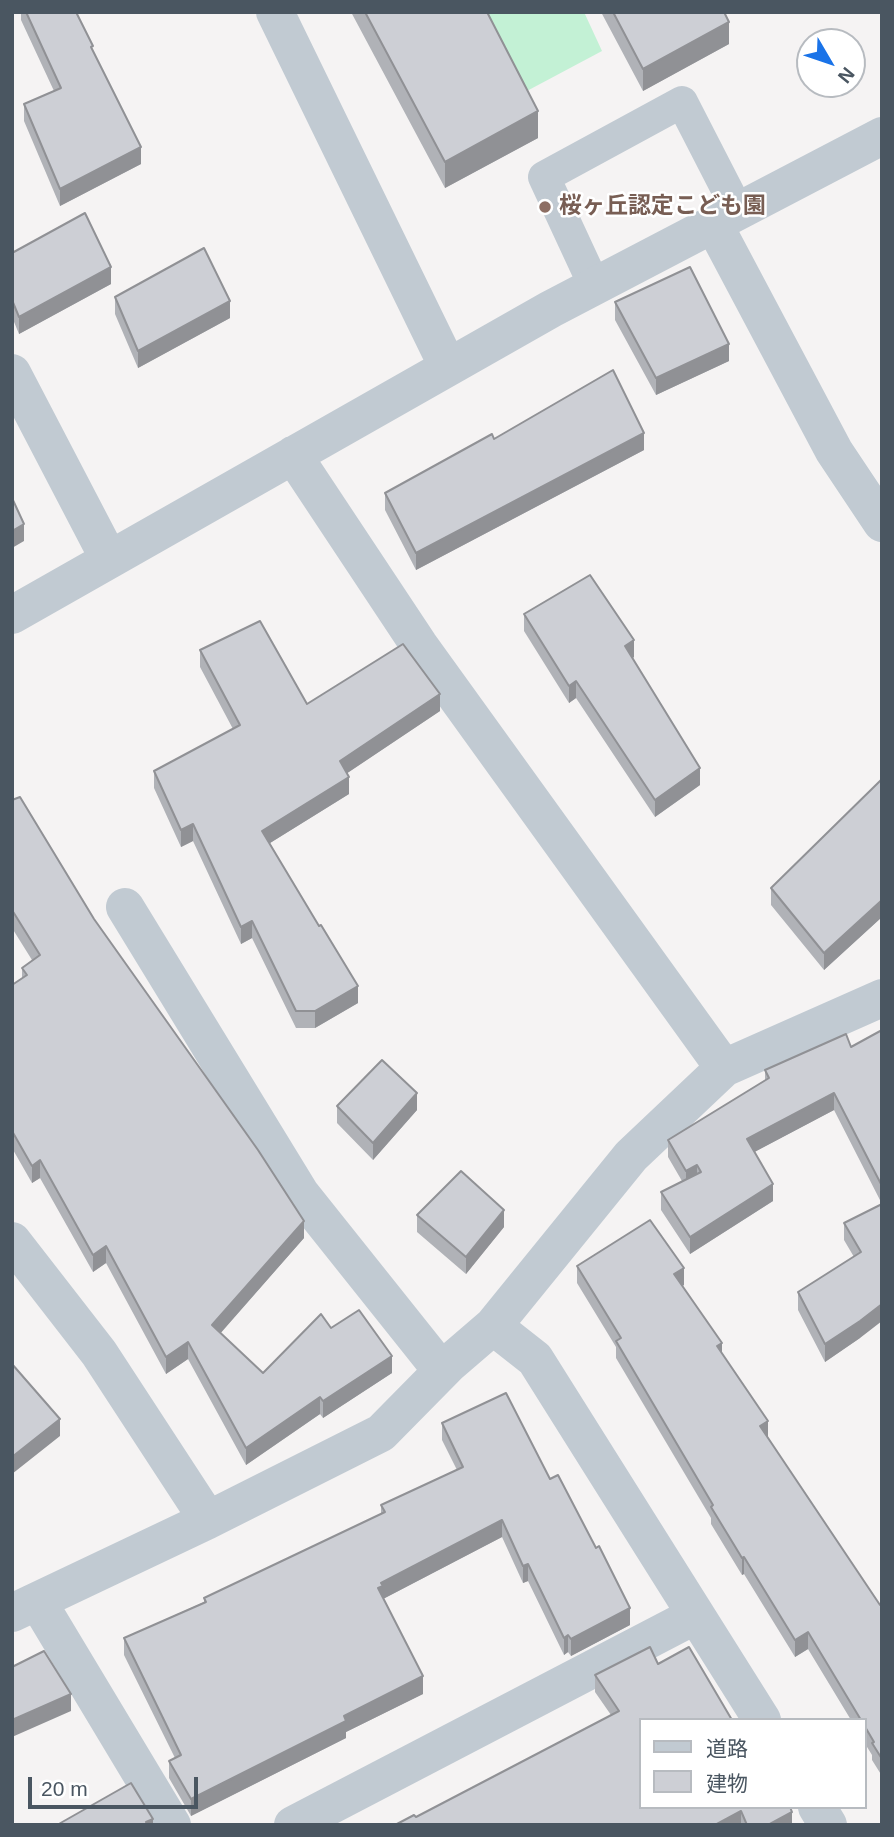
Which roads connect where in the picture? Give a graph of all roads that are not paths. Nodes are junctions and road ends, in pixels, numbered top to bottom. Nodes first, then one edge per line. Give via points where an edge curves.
1 (275, 12) edge
2 (882, 136) edge
3 (725, 217) junction
4 (595, 287) junction
5 (448, 367) junction
6 (12, 373) edge
7 (293, 455) junction
8 (882, 523) edge
9 (110, 559) junction
10 (12, 615) edge
11 (125, 907) dead end
12 (882, 998) edge
13 (724, 1068) junction
14 (12, 1241) edge
15 (493, 1326) junction
16 (442, 1371) junction
17 (208, 1520) junction
18 (25, 1607) edge
19 (696, 1615) junction
20 (761, 1718) edge
21 (818, 1809) edge
22 (172, 1825) edge
23 (293, 1825) edge
24 (828, 1825) edge

1 - 5 street
2 - 3 street
3 - 4 street
3 - 4 lane via 682,102 544,177
3 - 8 street via 834,451
4 - 5 street
5 - 7 street
6 - 9 street
7 - 9 street
7 - 13 street via 419,645
9 - 10 street
11 - 16 street via 300,1193
12 - 13 street
13 - 15 street via 631,1156
14 - 17 street via 99,1353
15 - 16 street
15 - 19 street via 535,1359
16 - 17 street via 381,1433
17 - 18 street
18 - 22 street
19 - 20 street
19 - 23 street
21 - 24 street

